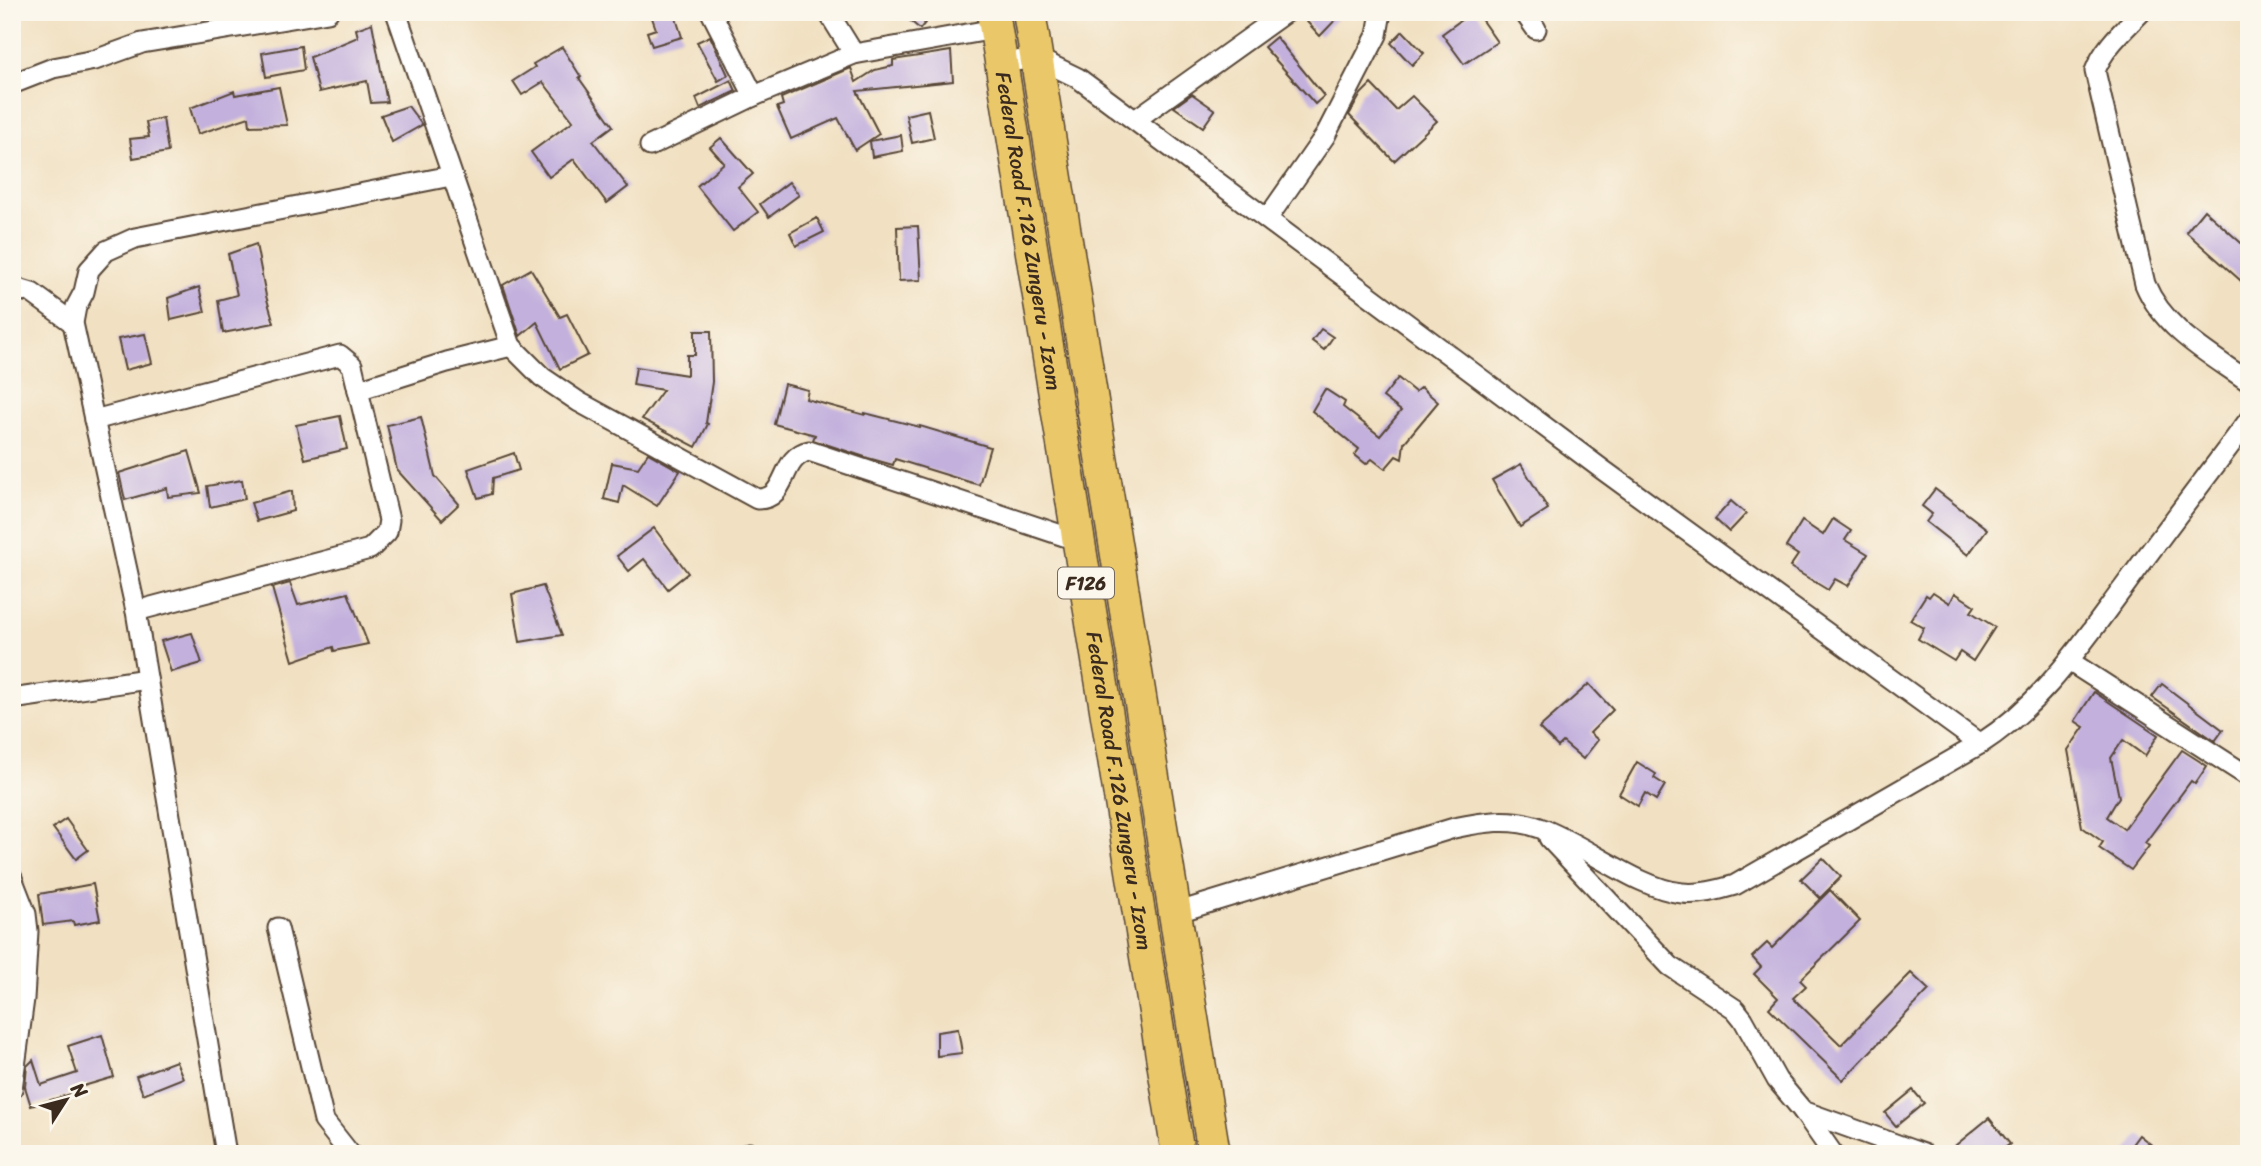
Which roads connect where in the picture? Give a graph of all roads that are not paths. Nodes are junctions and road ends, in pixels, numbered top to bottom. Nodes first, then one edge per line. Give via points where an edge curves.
1 (328, 12) edge
2 (396, 12) edge
3 (710, 12) edge
4 (828, 12) edge
5 (1029, 12) edge
6 (1286, 12) edge
7 (1381, 12) edge
8 (1524, 12) edge
9 (2141, 12) edge
10 (994, 21) edge
11 (1536, 29) dead end
12 (854, 54) junction
13 (1037, 58) junction
14 (1001, 63) junction
15 (12, 84) edge
16 (754, 96) junction
17 (1135, 120) junction
18 (650, 146) dead end
19 (452, 176) junction
20 (1267, 219) junction
21 (12, 288) edge
22 (73, 323) junction
23 (511, 345) junction
24 (2249, 382) edge
25 (358, 390) junction
26 (94, 420) junction
27 (2249, 420) edge
28 (1079, 541) junction
29 (136, 611) junction
30 (2068, 661) junction
31 (147, 679) junction
32 (12, 699) edge
33 (1980, 744) junction
34 (2249, 777) edge
35 (1539, 827) junction
36 (12, 878) edge
37 (1175, 913) junction
38 (278, 928) dead end
39 (15, 1034) edge
40 (12, 1088) edge
41 (1803, 1111) junction
42 (226, 1154) edge
43 (350, 1154) edge
44 (1178, 1154) edge
45 (1214, 1154) edge
46 (1833, 1154) edge
47 (1923, 1154) edge

1 - 15 street via 142,43
2 - 19 street
3 - 16 street
4 - 12 street
5 - 13 main road, Federal Road F.126 Zungeru - Izom / F126
6 - 17 street
7 - 20 street via 1377,34 1325,136
8 - 11 street
9 - 24 street via 2110,44 2095,71 2145,284 2176,329
10 - 12 street
10 - 14 main road, Federal Road F.126 Zungeru - Izom / F126
12 - 16 street
13 - 14 street
13 - 17 street via 1078,78
13 - 37 main road, Federal Road F.126 Zungeru - Izom / F126
14 - 28 main road, Federal Road F.126 Zungeru - Izom / F126
16 - 18 street
17 - 20 street
19 - 22 street via 135,239 106,251 89,270
19 - 23 street
20 - 33 street
21 - 22 street via 32,293
22 - 26 street
23 - 25 street
23 - 28 street via 542,377 579,401 757,499 776,492 793,458 809,451
25 - 26 street via 352,365 340,355
25 - 29 street via 389,520 380,541 370,549
26 - 29 street
27 - 30 street
28 - 44 main road, Federal Road F.126 Zungeru - Izom / F126
29 - 31 street
30 - 33 street via 2033,703
30 - 34 street
31 - 32 street
31 - 42 street
33 - 35 street via 1735,885 1709,892 1682,894 1657,888
35 - 37 street via 1483,822 1454,828
35 - 41 street via 1670,966 1735,1009 1777,1080
36 - 39 street via 28,931 24,999
37 - 45 main road, Federal Road F.126 Zungeru - Izom / F126
38 - 43 street via 324,1121
39 - 40 street
41 - 46 street
41 - 47 street

